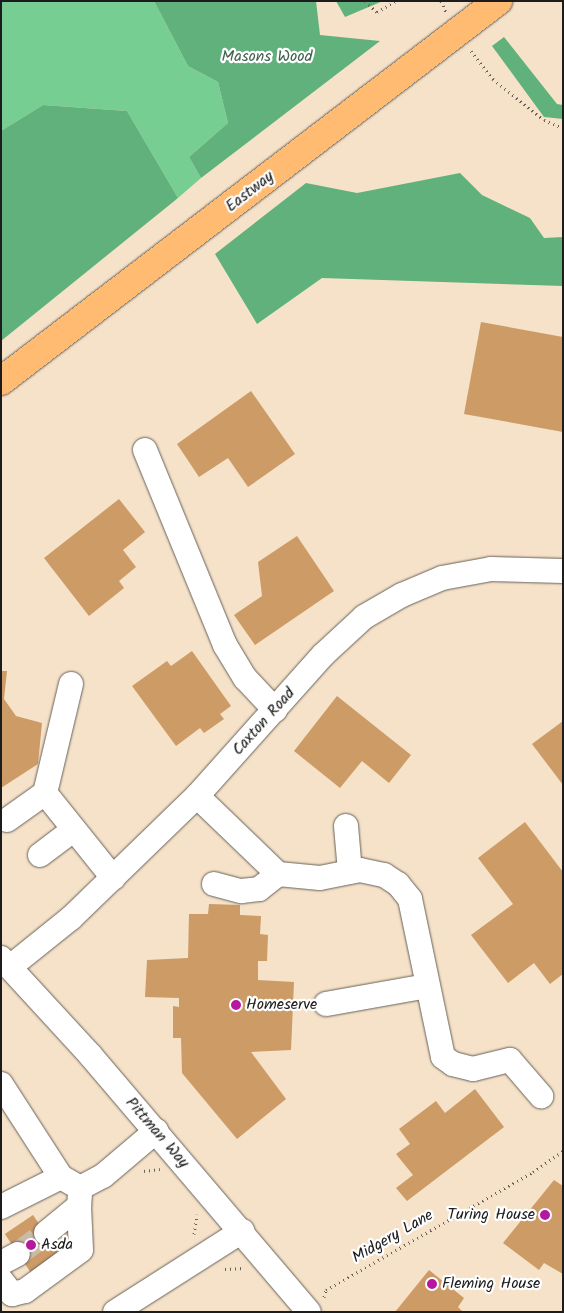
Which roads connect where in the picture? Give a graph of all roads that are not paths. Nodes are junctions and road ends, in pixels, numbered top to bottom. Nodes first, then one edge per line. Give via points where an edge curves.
1 (498, 1) edge
2 (1, 381) edge
3 (145, 450) dead end
4 (563, 571) edge
5 (71, 684) dead end
6 (275, 710) junction
7 (44, 793) junction
8 (197, 796) junction
9 (7, 820) dead end
10 (346, 826) dead end
11 (72, 831) junction
12 (40, 855) dead end
13 (350, 872) junction
14 (278, 874) junction
15 (113, 878) junction
16 (214, 884) dead end
17 (6, 962) edge
18 (427, 986) junction
19 (326, 1004) dead end
20 (1, 1084) edge
21 (541, 1096) dead end
22 (156, 1131) junction
23 (74, 1190) junction
24 (1, 1207) edge
25 (242, 1231) junction
26 (46, 1233) tunnel mouth
27 (1, 1280) edge
28 (313, 1307) edge
29 (115, 1312) edge

1 - 2 main road, Eastway
3 - 6 street via 225,645 245,678
4 - 6 street, Caxton Road via 491,569 442,578 402,595 364,617 330,648
5 - 7 street
6 - 8 street, Caxton Road
7 - 9 street
7 - 11 street
8 - 14 street
8 - 15 street, Caxton Road
10 - 13 street
11 - 12 street
11 - 15 street
13 - 14 street via 320,878
13 - 18 street via 360,870 384,875 398,884 410,899
14 - 16 street via 259,889 241,891
15 - 17 street, Caxton Road via 71,918
17 - 22 street, Pittman Way
18 - 19 street
18 - 21 street via 443,1057 453,1064 472,1069 510,1060
20 - 23 street
22 - 23 street via 103,1176
22 - 25 street, Pittman Way
23 - 24 street
23 - 26 street
23 - 27 street via 81,1250 25,1291 12,1294
25 - 28 street, Pittman Way
25 - 29 street

